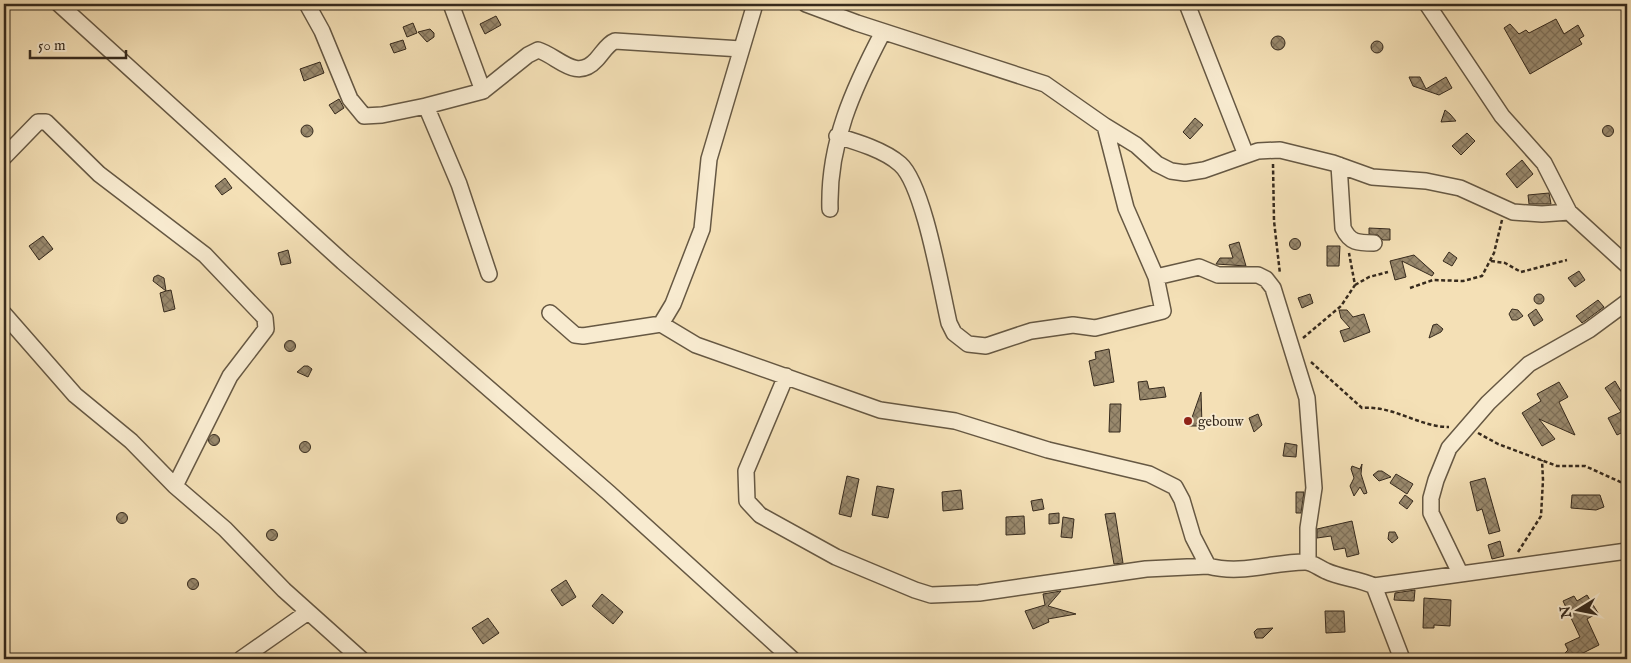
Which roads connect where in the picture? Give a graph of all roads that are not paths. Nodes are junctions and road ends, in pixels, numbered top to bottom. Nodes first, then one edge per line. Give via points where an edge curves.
1 (59, 4) edge
2 (307, 4) edge
3 (451, 4) edge
4 (755, 4) edge
5 (806, 4) edge
6 (1187, 4) edge
7 (1427, 4) edge
8 (883, 32) junction
9 (741, 49) junction
10 (483, 91) junction
11 (426, 106) junction
12 (1105, 126) junction
13 (837, 136) junction
14 (1246, 155) junction
15 (4, 157) edge
16 (1339, 165) junction
17 (830, 209) dead end
18 (1569, 212) junction
19 (1374, 243) dead end
20 (1627, 266) edge
21 (490, 274) dead end
22 (1156, 277) junction
23 (1627, 302) edge
24 (550, 313) dead end
25 (5, 318) edge
26 (661, 324) junction
27 (786, 376) junction
28 (175, 486) junction
29 (1627, 551) edge
30 (1308, 562) junction
31 (1208, 566) junction
32 (1460, 573) junction
33 (1374, 586) junction
34 (308, 612) junction
35 (241, 659) edge
36 (361, 659) edge
37 (792, 659) edge
38 (1402, 659) edge

1 - 37 street via 343,262 609,493
2 - 11 street via 322,30 350,99 364,116
3 - 10 street
4 - 9 street
5 - 8 street
6 - 14 street
7 - 18 street via 1502,116 1544,163
8 - 12 street via 1045,84
8 - 13 street via 860,76
9 - 10 street via 615,41 588,68 581,70 538,50
9 - 26 street via 709,159 702,229 687,272
10 - 11 street
11 - 21 street
12 - 14 street via 1136,144 1157,164 1171,171 1204,170
12 - 22 street via 1126,208
13 - 17 street via 829,180
13 - 22 street via 901,164 920,200 949,323 954,333 968,344 986,346 1060,326 1095,328 1163,311
14 - 16 street via 1273,150
15 - 28 street via 38,122 46,122 99,174 205,255 266,318 266,329 230,376
16 - 18 street via 1372,177 1426,181 1460,188 1504,210 1542,214
16 - 19 street via 1343,228 1355,243
18 - 20 street
22 - 30 street via 1199,267 1218,274 1258,275 1273,288 1307,398 1314,488 1308,528
23 - 32 street via 1588,330 1530,364 1488,403 1449,448 1436,480 1431,512
24 - 26 street via 575,335 583,336
25 - 28 street via 75,395 131,441
26 - 27 street via 696,345
27 - 31 street via 880,410 955,421 1048,450 1154,477 1175,487 1196,544
27 - 31 street via 746,471 747,501 760,515 836,556 931,594 979,593 1146,569
28 - 34 street via 225,529
29 - 32 street
30 - 31 street via 1252,569 1225,570
30 - 33 street via 1328,572
32 - 33 street
33 - 38 street
34 - 35 street
34 - 36 street

